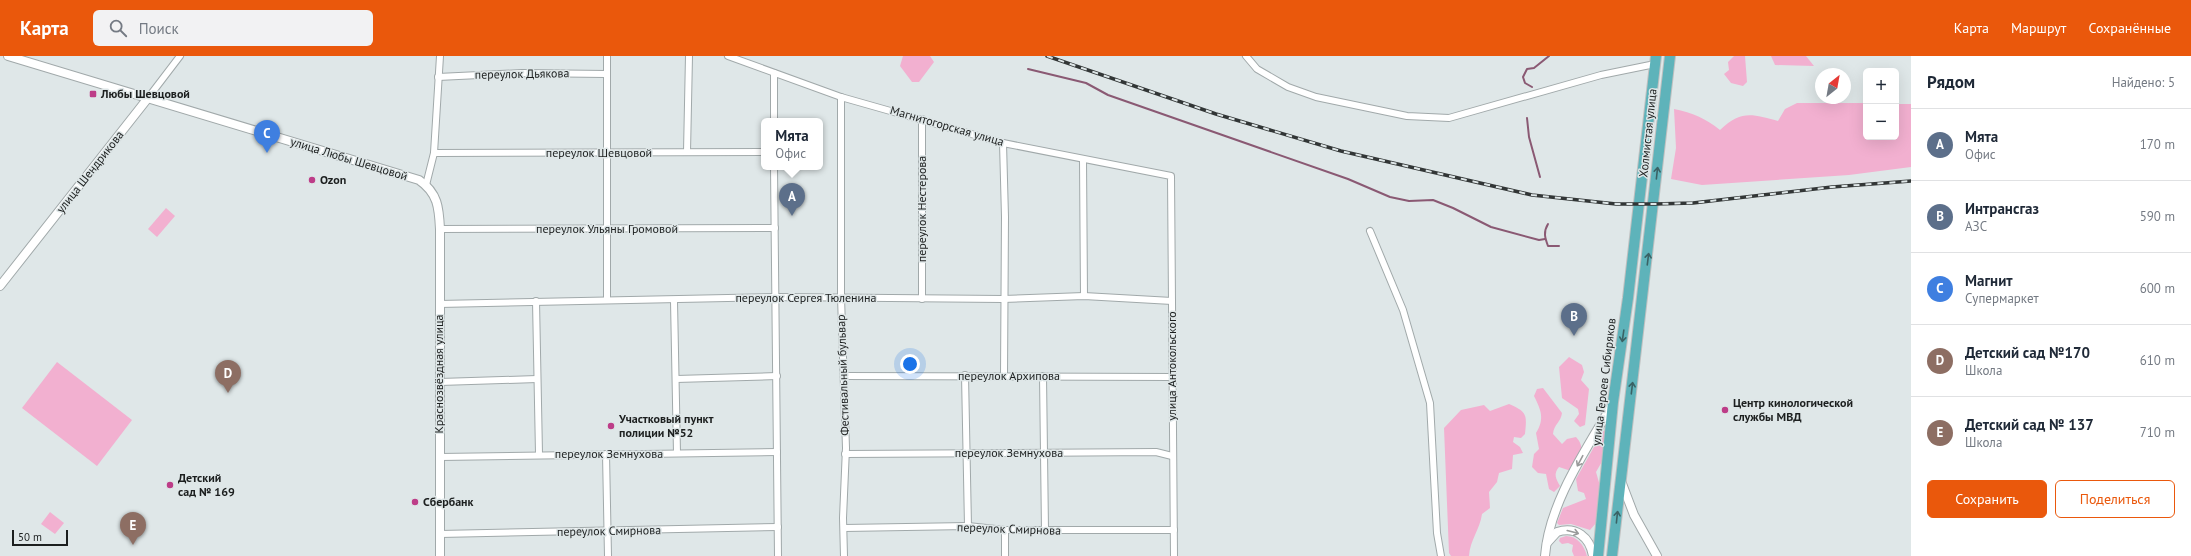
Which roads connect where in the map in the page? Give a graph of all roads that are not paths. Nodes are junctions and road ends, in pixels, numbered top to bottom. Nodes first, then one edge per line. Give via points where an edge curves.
1 (8, 56) edge
2 (180, 56) edge
3 (440, 56) edge
4 (607, 56) edge
5 (689, 56) edge
6 (728, 56) edge
7 (1246, 56) edge
8 (1670, 56) edge
9 (1655, 60) edge
10 (774, 73) junction
11 (606, 74) junction
12 (438, 77) junction
13 (841, 97) junction
14 (148, 98) junction
15 (774, 118) edge
16 (922, 119) junction
17 (1003, 143) junction
18 (687, 152) junction
19 (761, 152) edge
20 (606, 153) junction
21 (434, 154) junction
22 (1083, 160) junction
23 (774, 170) edge
24 (1171, 176) joint
25 (426, 184) junction
26 (434, 193) joint
27 (1638, 212) joint
28 (775, 228) junction
29 (606, 229) junction
30 (440, 230) junction
31 (1370, 231) dead end
32 (0, 286) edge
33 (1084, 296) junction
34 (777, 297) junction
35 (841, 297) junction
36 (922, 299) junction
37 (1004, 299) junction
38 (607, 300) junction
39 (536, 301) junction
40 (674, 301) junction
41 (1172, 301) junction
42 (439, 304) junction
43 (965, 375) junction
44 (777, 376) junction
45 (844, 376) junction
46 (1004, 376) junction
47 (1043, 376) junction
48 (1173, 377) junction
49 (676, 379) junction
50 (537, 380) junction
51 (440, 382) junction
52 (1613, 402) junction
53 (778, 452) junction
54 (966, 452) junction
55 (677, 453) junction
56 (1043, 453) junction
57 (539, 454) junction
58 (606, 454) junction
59 (846, 454) junction
60 (1172, 456) junction
61 (440, 457) junction
62 (1621, 480) junction
63 (968, 526) junction
64 (778, 527) junction
65 (844, 528) junction
66 (1005, 530) junction
67 (1045, 530) junction
68 (1174, 530) junction
69 (608, 531) junction
70 (440, 534) junction
71 (1546, 545) junction
72 (440, 556) edge
73 (608, 556) edge
74 (778, 556) edge
75 (844, 556) edge
76 (1005, 556) edge
77 (1174, 556) edge
78 (1441, 556) edge
79 (1545, 556) edge
80 (1593, 556) edge
81 (1598, 556) edge
82 (1612, 556) edge
83 (1657, 556) edge

1 - 14 street, улица Любы Шевцовой
2 - 14 street, улица Шендрикова
3 - 12 street
4 - 11 street
5 - 18 street
6 - 10 street, Магнитогорская улица
7 - 9 street via 1257,69 1288,87 1316,97 1407,116 1449,118
62 -> 8 highway, Холмистая улица via 1654,212
9 - 27 highway, Холмистая улица
10 - 13 street, Магнитогорская улица
10 - 15 street
11 - 12 street, переулок Дьякова via 522,73
11 - 20 street
12 - 21 street
13 - 16 street, Магнитогорская улица
13 - 35 street, Фестивальный бульвар
14 - 25 street, улица Любы Шевцовой via 420,180
14 - 32 street, улица Шендрикова
16 - 17 street, Магнитогорская улица
16 - 36 street, переулок Нестерова
17 - 22 street, Магнитогорская улица
17 - 37 street
18 - 19 street, переулок Шевцовой
18 - 20 street, переулок Шевцовой
20 - 21 street, переулок Шевцовой
20 - 29 street
21 - 25 street
22 - 24 street, Магнитогорская улица
22 - 33 street
23 - 28 street
24 - 41 street, улица Антокольского
25 - 26 street, улица Любы Шевцовой
26 - 30 street, Краснозвёздная улица via 439,207
27 -> 52 highway, улица Героев Сибиряков
28 - 29 street, переулок Ульяны Громовой
28 - 34 street
29 - 30 street, переулок Ульяны Громовой
29 - 38 street
30 - 42 street, Краснозвёздная улица
31 - 78 street via 1403,310 1430,403 1437,534
33 - 37 street, переулок Сергея Тюленина
33 - 41 street, переулок Сергея Тюленина
34 - 35 street, переулок Сергея Тюленина
34 - 40 street, переулок Сергея Тюленина
34 - 44 street
35 - 36 street, переулок Сергея Тюленина
35 - 45 street, Фестивальный бульвар
36 - 37 street, переулок Сергея Тюленина
37 - 46 street
38 - 39 street, переулок Сергея Тюленина
38 - 40 street, переулок Сергея Тюленина
39 - 42 street, переулок Сергея Тюленина
39 - 50 street
40 - 49 street
41 - 48 street, улица Антокольского
42 - 51 street, Краснозвёздная улица
43 - 45 street, переулок Архипова
43 - 46 street, переулок Архипова
43 - 54 street
44 - 49 street
44 - 53 street
45 - 59 street, Фестивальный бульвар
46 - 47 street, переулок Архипова
47 - 48 street, переулок Архипова
47 - 56 street
48 - 60 street, улица Антокольского
49 - 55 street
50 - 51 street
50 - 57 street
51 - 61 street, Краснозвёздная улица
52 -> 71 street via 1564,491 1550,525
52 - 81 highway, улица Героев Сибиряков
53 - 55 street, переулок Земнухова
53 - 64 street
54 - 56 street, переулок Земнухова
54 - 59 street, переулок Земнухова
54 - 63 street
55 - 58 street, переулок Земнухова
56 - 60 street, переулок Земнухова via 1156,452
56 - 67 street
57 - 58 street, переулок Земнухова
57 - 61 street, переулок Земнухова
58 - 69 street
59 - 65 street, Фестивальный бульвар
60 - 68 street, улица Антокольского
61 - 70 street, Краснозвёздная улица
82 -> 62 highway
62 - 83 street via 1634,515
63 - 65 street, переулок Смирнова
63 - 66 street, переулок Смирнова
64 - 69 street, переулок Смирнова
64 - 74 street
65 - 75 street, Фестивальный бульвар
66 - 67 street, переулок Смирнова
66 - 76 street
67 - 68 street, переулок Смирнова
68 - 77 street, улица Антокольского
69 - 70 street, переулок Смирнова
69 - 73 street
70 - 72 street, Краснозвёздная улица
71 - 79 street
71 -> 80 street via 1557,532 1573,530 1589,543

